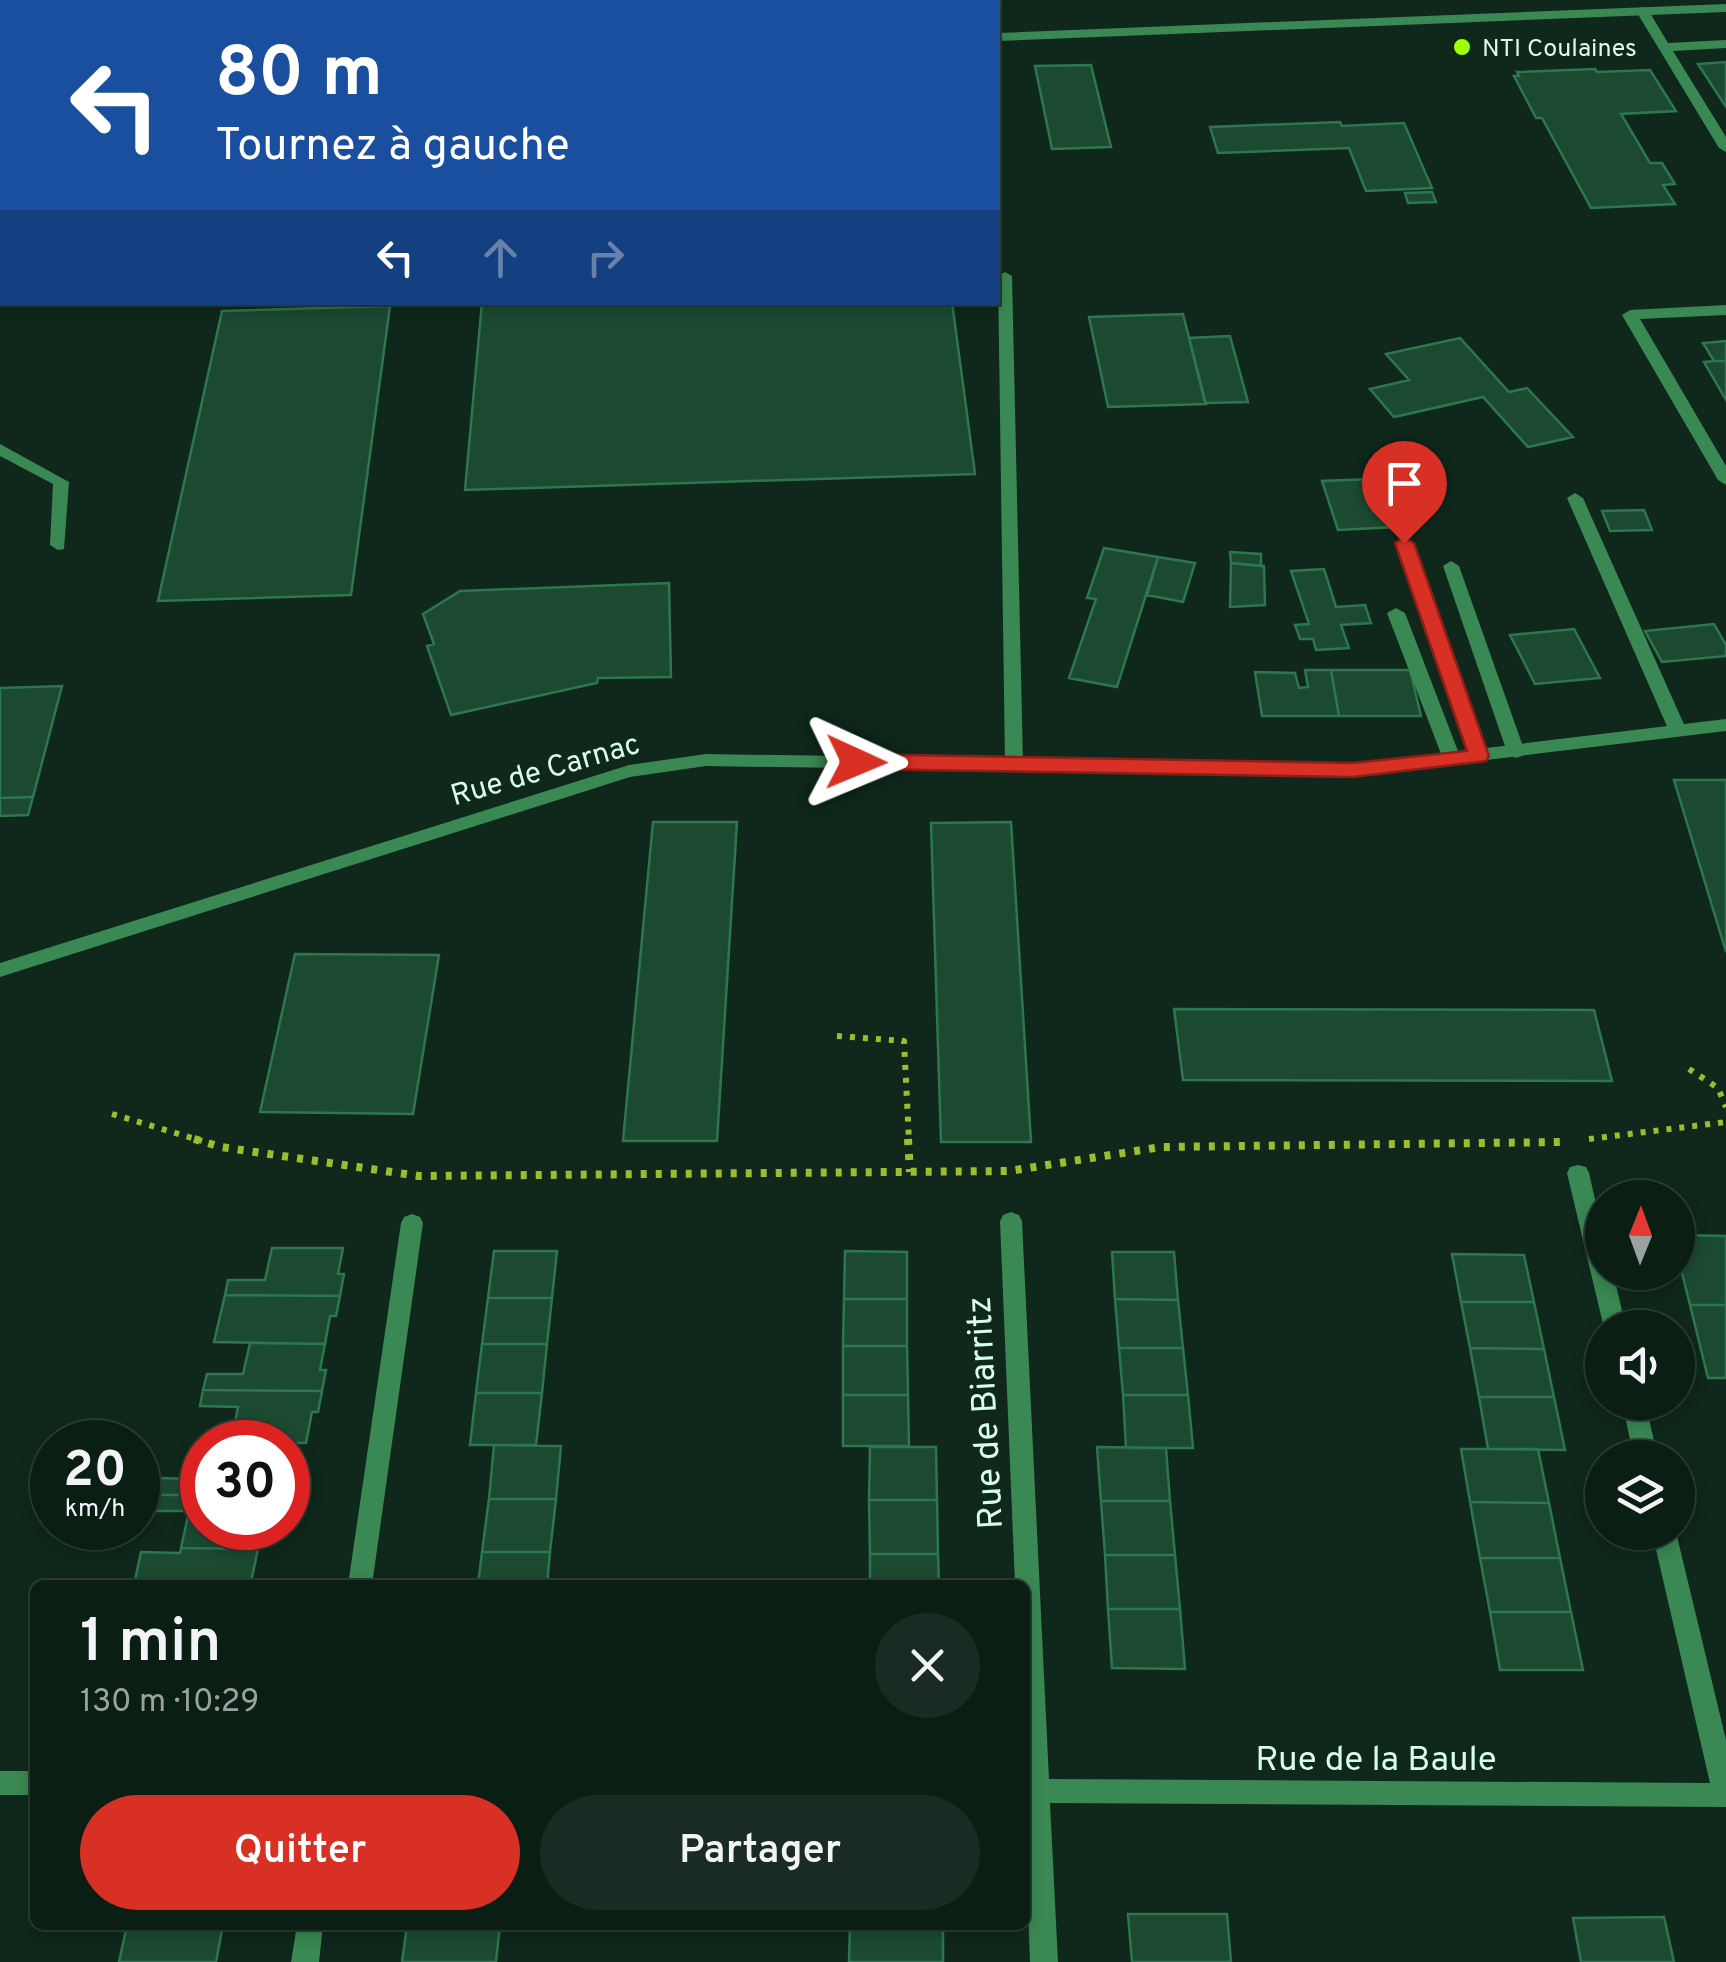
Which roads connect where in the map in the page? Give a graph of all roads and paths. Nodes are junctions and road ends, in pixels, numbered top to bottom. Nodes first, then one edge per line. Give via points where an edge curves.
1 (1726, 8) edge
2 (1642, 11) junction
3 (1000, 36) edge
4 (1726, 44) edge
5 (1664, 47) junction
6 (1726, 148) edge
7 (1005, 276) dead end
8 (1726, 310) edge
9 (0, 449) edge
10 (1726, 480) edge
11 (1575, 498) dead end
12 (1404, 543) dead end
13 (58, 545) dead end
14 (1451, 566) dead end
15 (1396, 614) dead end
16 (1726, 725) edge
17 (1678, 731) junction
18 (1516, 752) junction
19 (1479, 756) junction
20 (1452, 759) junction
21 (1014, 764) junction
22 (0, 970) edge
23 (837, 1036) dead end
24 (1689, 1069) dead end
25 (1726, 1107) edge
26 (112, 1114) dead end
27 (1726, 1122) edge
28 (910, 1172) junction
29 (1578, 1173) dead end
30 (1011, 1221) dead end
31 (412, 1222) dead end
32 (1611, 1310) edge
33 (1668, 1550) edge
34 (361, 1580) edge
35 (1024, 1580) edge
36 (1030, 1762) edge
37 (0, 1783) edge
38 (30, 1783) edge
39 (1031, 1790) edge
40 (1726, 1795) edge
41 (309, 1930) edge
42 (304, 1962) edge
43 (1044, 1962) edge

1 - 2 street
2 - 3 street
2 - 5 street
4 - 5 street
5 - 6 street
7 - 21 street
8 - 10 street via 1630,315
9 - 13 street via 62,482
11 - 17 street
12 - 19 street
14 - 18 street
15 - 20 street
16 - 17 street, Rue de Carnac
17 - 18 street, Rue de Carnac
18 - 19 street, Rue de Carnac
19 - 20 street, Rue de Carnac
20 - 21 street, Rue de Carnac via 1353,770
21 - 22 street, Rue de Carnac via 706,760 629,771
23 - 28 path via 904,1041
24 - 25 path via 1718,1088
26 - 28 path via 221,1147 419,1176
27 - 28 path via 1572,1142 1161,1147 1009,1171
29 - 32 street
30 - 35 street, Rue de Biarritz
31 - 34 street
33 - 40 street
36 - 39 street, Rue de Biarritz
37 - 38 street
39 - 40 street, Rue de la Baule
39 - 43 street, Rue de Biarritz
41 - 42 street

